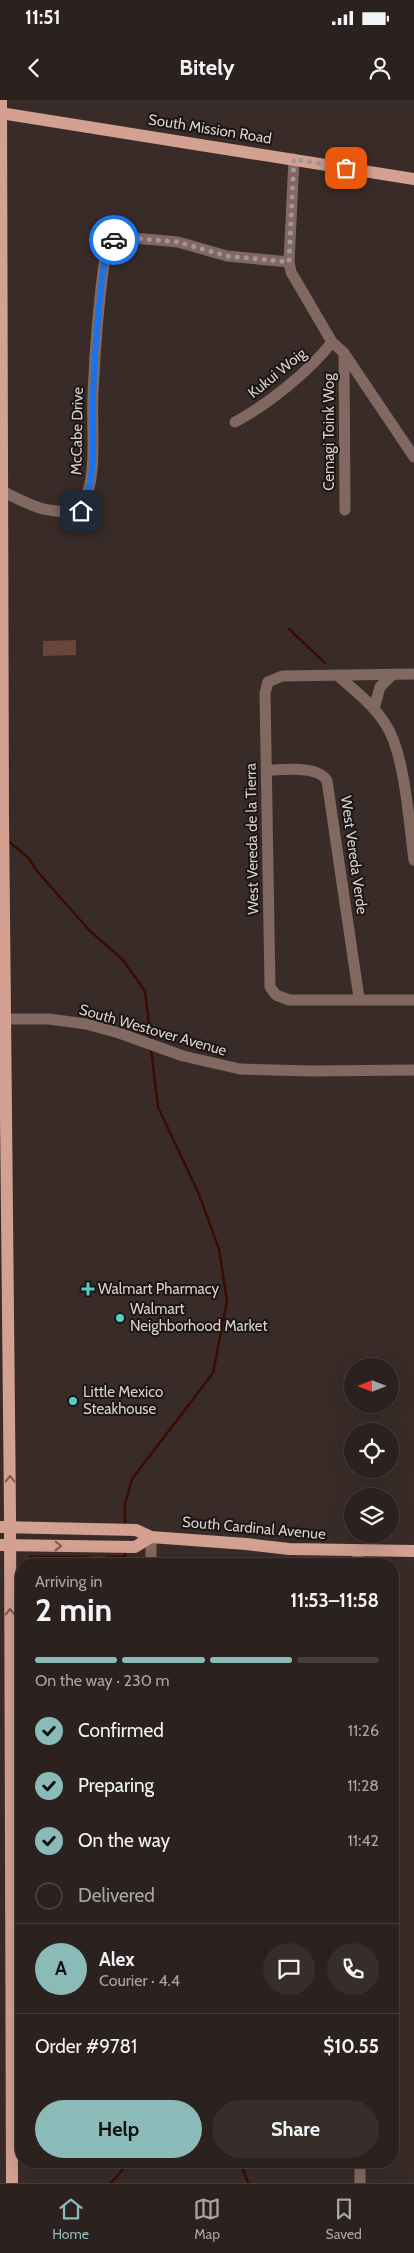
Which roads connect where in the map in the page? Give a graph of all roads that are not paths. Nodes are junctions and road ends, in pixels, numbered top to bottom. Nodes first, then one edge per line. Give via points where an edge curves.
1 (1, 100) edge
2 (1, 113) edge
3 (294, 159) junction
4 (414, 179) edge
5 (289, 262) junction
6 (332, 342) junction
7 (344, 353) junction
8 (235, 422) dead end
9 (414, 457) edge
10 (4, 492) junction
11 (345, 510) dead end
12 (2, 588) edge
13 (393, 674) junction
14 (414, 674) edge
15 (338, 675) junction
16 (374, 709) junction
17 (267, 770) junction
18 (414, 860) edge
19 (359, 998) junction
20 (414, 1000) edge
21 (2, 1019) edge
22 (414, 1070) edge
23 (4, 1280) edge
24 (5, 1527) edge
25 (152, 1537) junction
26 (5, 1545) edge
27 (358, 1551) junction
28 (414, 1551) edge
29 (151, 1558) edge
30 (358, 1558) edge
31 (5, 1835) edge
32 (6, 2039) edge
33 (360, 2168) edge
34 (12, 2183) edge
35 (360, 2183) edge

1 - 2 main road
2 - 3 main road, South Mission Road
2 - 10 main road
3 - 4 main road, South Mission Road
3 - 5 street
5 - 6 street via 291,272
5 - 10 street, McCabe Drive via 227,256 178,242 123,237 113,240 106,249 96,343 93,473 89,495 81,511 59,513 41,510
6 - 7 street
6 - 8 street, Kukui Woig via 318,360
7 - 9 street
7 - 11 street, Cemagi Toink Wog
10 - 12 main road
12 - 21 main road via 5,865
13 - 14 street
13 - 15 street
13 - 16 street via 380,687
15 - 16 street
15 - 17 street, West Vereda de la Tierra via 264,678
16 - 18 street via 397,748
17 - 19 street, West Vereda Verde via 316,771 325,776
17 - 19 street, West Vereda de la Tierra via 270,998
19 - 20 street
21 - 22 street, South Westover Avenue via 49,1019 76,1023 213,1064 256,1070
21 - 23 main road
24 -> 23 main road
24 - 25 main road, South Cardinal Avenue via 134,1530
24 - 26 main road
26 -> 25 main road via 135,1546
25 - 27 main road, South Cardinal Avenue via 289,1549
25 - 29 street
31 -> 26 main road
27 - 28 main road, South Cardinal Avenue
27 - 30 street
31 - 32 main road
32 - 34 main road
33 - 35 street

